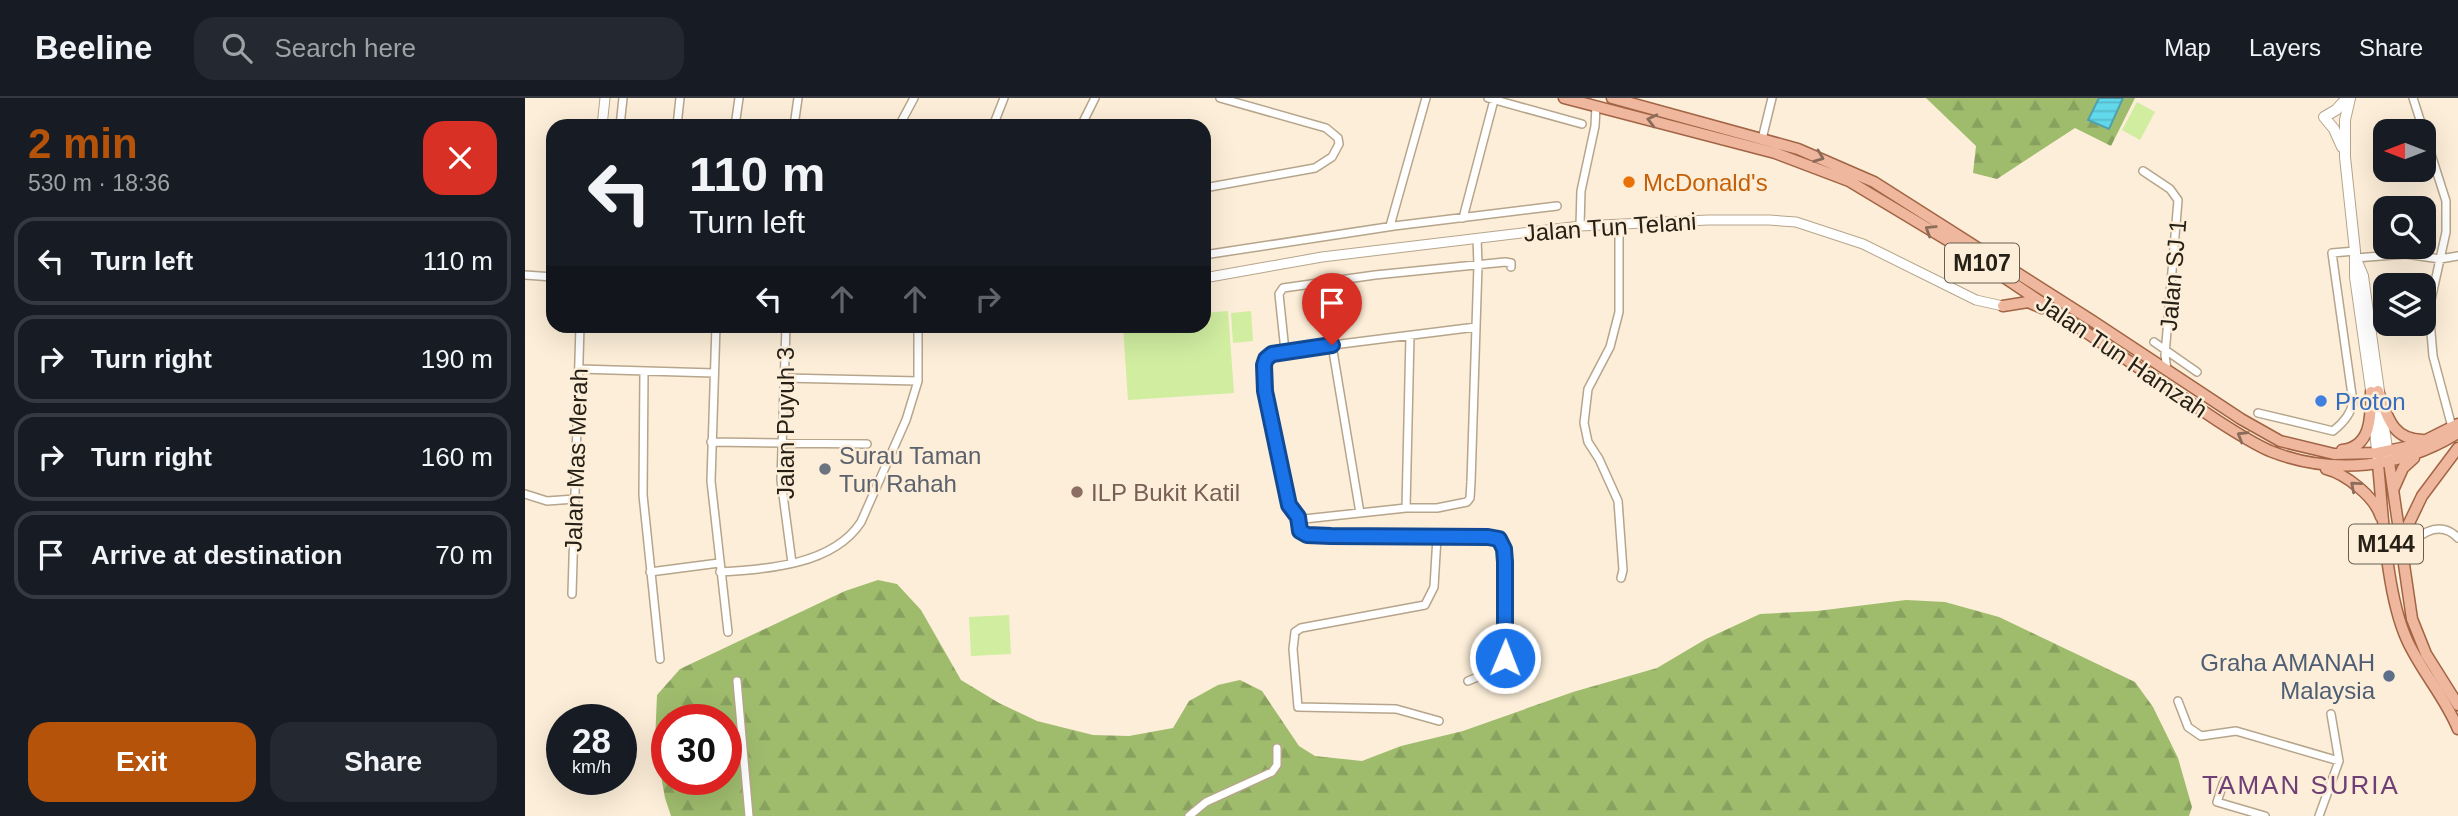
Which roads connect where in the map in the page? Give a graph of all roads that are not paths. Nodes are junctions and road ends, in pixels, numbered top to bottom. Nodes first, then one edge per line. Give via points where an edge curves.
1 (605, 98) edge
2 (623, 98) edge
3 (680, 98) edge
4 (739, 98) edge
5 (797, 98) edge
6 (914, 98) edge
7 (1004, 98) edge
8 (1095, 98) edge
9 (1220, 98) edge
10 (1426, 98) edge
11 (1564, 98) edge
12 (1612, 98) edge
13 (1772, 98) edge
14 (2349, 98) edge
15 (2413, 98) edge
16 (1491, 99) edge
17 (1596, 106) junction
18 (603, 119) edge
19 (621, 119) edge
20 (678, 119) edge
21 (736, 119) edge
22 (795, 119) edge
23 (903, 119) edge
24 (996, 119) edge
25 (1084, 119) edge
26 (1582, 124) dead end
27 (1762, 139) junction
28 (2344, 157) junction
29 (2143, 171) dead end
30 (1211, 187) edge
31 (1557, 206) dead end
32 (1463, 218) junction
33 (1619, 224) junction
34 (1390, 226) junction
35 (1580, 226) junction
36 (1477, 238) junction
37 (1962, 249) junction
38 (1211, 254) edge
39 (2356, 256) junction
40 (2458, 256) edge
41 (2440, 259) junction
42 (1478, 265) junction
43 (1511, 267) dead end
44 (525, 275) edge
45 (546, 277) edge
46 (1211, 277) edge
47 (2003, 306) junction
48 (1476, 327) junction
49 (580, 333) edge
50 (716, 333) edge
51 (786, 333) edge
52 (918, 333) edge
53 (2087, 334) junction
54 (1410, 336) junction
55 (2154, 342) dead end
56 (1332, 345) junction
57 (1285, 351) junction
58 (2165, 353) junction
59 (2150, 360) junction
60 (579, 369) junction
61 (644, 371) junction
62 (2167, 371) junction
63 (2197, 372) dead end
64 (714, 373) junction
65 (784, 378) junction
66 (918, 381) junction
67 (2375, 391) junction
68 (2258, 413) dead end
69 (2456, 428) edge
70 (2426, 440) junction
71 (711, 442) junction
72 (781, 443) junction
73 (866, 444) dead end
74 (2458, 448) edge
75 (2312, 450) junction
76 (2280, 454) junction
77 (2419, 454) junction
78 (2383, 458) junction
79 (525, 494) edge
80 (2392, 496) junction
81 (575, 499) junction
82 (1406, 508) junction
83 (1360, 513) junction
84 (1298, 517) junction
85 (1437, 537) junction
86 (2458, 538) edge
87 (2386, 544) junction
88 (2400, 549) junction
89 (792, 563) junction
90 (720, 567) junction
91 (650, 572) junction
92 (1621, 578) dead end
93 (572, 594) dead end
94 (728, 632) dead end
95 (660, 659) dead end
96 (737, 681) dead end
97 (1468, 681) dead end
98 (2178, 701) dead end
99 (2458, 705) edge
100 (2330, 714) dead end
101 (1439, 722) dead end
102 (2458, 729) edge
103 (1277, 748) dead end
104 (2339, 761) junction
105 (2224, 781) dead end
106 (2253, 814) edge
107 (750, 816) edge
108 (1189, 816) edge
109 (2265, 816) edge
110 (2319, 816) edge

1 - 18 street
2 - 19 street
3 - 20 street
4 - 21 street
5 - 22 street
6 - 23 street
7 - 24 street
8 - 25 street
9 - 30 street via 1326,128 1339,144 1332,157 1315,168
10 - 34 street
11 - 17 main road, Jalan Tun Hamzah / M107
12 - 27 main road, Jalan Tun Hamzah / M107
13 - 27 street
14 - 28 main road, M144
14 - 28 main road via 2324,117 2335,129
15 - 41 street via 2446,201
16 - 26 street
16 - 32 street
17 - 35 street via 1581,191
37 -> 17 main road, Jalan Tun Hamzah / M107 via 1864,189 1799,161
27 -> 59 main road, Jalan Tun Hamzah / M107 via 1837,164 1896,195
28 - 39 main road, M144
29 - 58 street, Jalan SJ 1 via 2178,200
31 - 32 street
32 - 34 street
33 - 35 street, Jalan Tun Telani
33 - 47 street, Jalan Tun Telani via 1739,219 1796,222 1863,244 1976,300
33 - 92 street via 1619,312 1610,347 1588,390 1584,423 1588,442 1618,501
34 - 38 street
35 - 36 street, Jalan Tun Telani
36 - 42 street
36 - 46 street, Jalan Tun Telani
37 - 47 main road via 2013,290 2013,299
37 - 53 main road, Jalan Tun Hamzah / M107
39 - 41 street via 2406,254
39 - 67 main road, M144 via 2355,277
39 - 68 street via 2332,253 2352,408 2333,431
40 - 41 street
41 - 69 street via 2430,300 2429,330 2437,376
42 - 43 street via 1510,262
42 - 48 street
42 - 57 street via 1283,288 1279,294
44 - 45 street
47 - 53 main road via 2034,303
48 - 54 street
48 - 82 street via 1470,498 1462,505
49 - 60 street, Jalan Mas Merah
50 - 64 street
51 - 65 street, Jalan Puyuh 3
52 - 66 street
76 -> 53 main road, Jalan Tun Hamzah / M107 via 2228,428
54 - 56 street
54 - 82 street
55 - 58 street
56 - 57 street
56 - 83 street
57 - 84 street via 1266,359 1263,377 1289,505
58 - 59 street, Jalan SJ 1
58 - 62 street, Jalan SJ 1
58 - 63 street
59 - 62 main road, Jalan Tun Hamzah / M107
60 - 61 street
60 - 81 street, Jalan Mas Merah
61 - 64 street
61 - 91 street via 643,495
62 - 75 main road, Jalan Tun Hamzah / M107 via 2265,435
64 - 71 street
65 - 66 street
65 - 72 street, Jalan Puyuh 3
66 - 89 street via 906,420 856,530 834,548
67 - 70 main road via 2398,434
67 - 75 main road via 2370,425 2356,446
67 - 78 main road, M144
69 - 70 main road, M107
69 - 77 main road, M107
70 - 78 main road, M107
71 - 72 street
71 - 90 street
72 - 73 street
72 - 89 street, Jalan Puyuh 3
74 - 88 main road via 2423,496
75 - 78 main road, Jalan Tun Hamzah / M107
76 - 78 main road, Jalan Tun Hamzah / M107 via 2328,464
87 -> 76 main road via 2376,506 2341,475
77 - 78 main road, M107
77 - 80 main road via 2403,468
78 - 80 main road, M144
78 - 87 main road, M144
79 - 81 street via 547,501
80 - 88 main road, M144
81 - 93 street, Jalan Mas Merah
82 - 83 street
83 - 84 street
84 - 85 street via 1300,531 1307,535
85 - 97 street via 1494,537 1504,549 1505,658 1499,668
85 - 101 street via 1434,587 1425,605 1301,628 1295,632 1293,649 1298,707 1397,709
86 - 88 street via 2446,530 2427,531
87 - 102 main road, M144 via 2406,638
88 - 99 main road, M144 via 2411,619 2425,654
89 - 90 street via 758,570
90 - 91 street
90 - 94 street
91 - 95 street
96 - 107 street
98 - 104 street via 2188,727 2201,736 2236,731
100 - 104 street
103 - 108 street via 1272,772 1206,802
104 - 110 street
105 - 106 street via 2217,802
106 - 109 street

